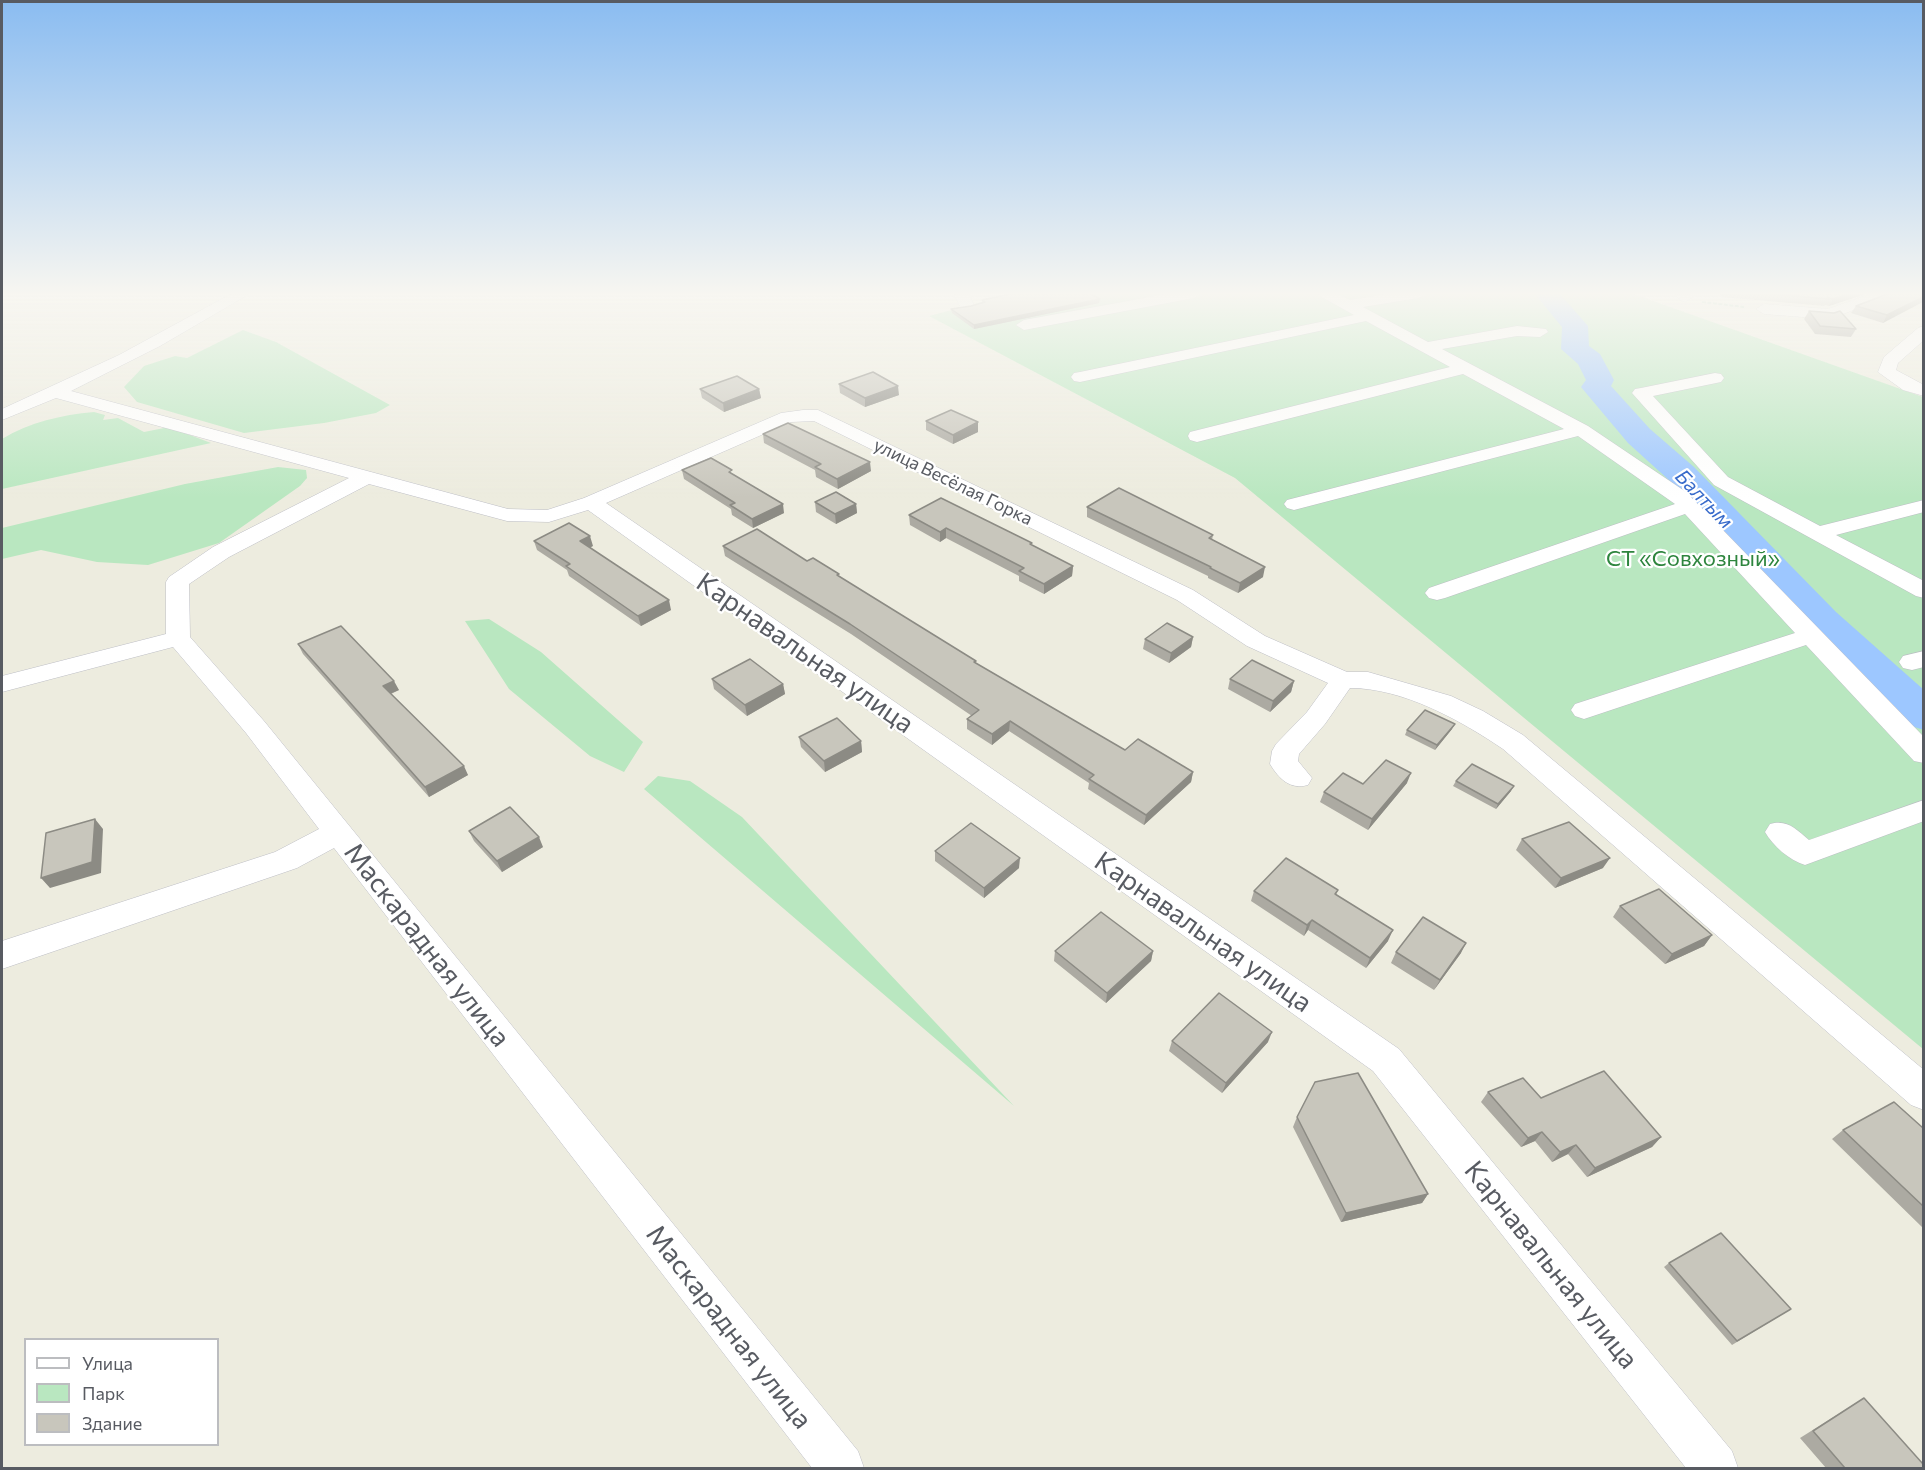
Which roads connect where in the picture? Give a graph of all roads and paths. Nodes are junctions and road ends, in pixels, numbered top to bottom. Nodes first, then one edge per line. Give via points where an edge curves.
1 (118, 362) edge
2 (1153, 362) edge
3 (1454, 362) edge
4 (1890, 362) edge
5 (1466, 368) junction
6 (1080, 377) dead end
7 (1715, 378) dead end
8 (1923, 391) edge
9 (57, 393) junction
10 (2, 415) edge
11 (1581, 430) junction
12 (1197, 436) dead end
13 (365, 478) junction
14 (1721, 481) junction
15 (1658, 482) junction
16 (591, 502) junction
17 (1294, 504) dead end
18 (1688, 506) junction
19 (1923, 506) edge
20 (1817, 533) junction
21 (1923, 591) edge
22 (1437, 593) dead end
23 (1812, 635) junction
24 (178, 638) junction
25 (1343, 680) junction
26 (2, 684) edge
27 (1584, 710) dead end
28 (1923, 754) edge
29 (1298, 778) dead end
30 (1923, 810) edge
31 (1780, 832) dead end
32 (338, 833) junction
33 (2, 955) edge
34 (1923, 1093) edge
35 (841, 1468) edge
36 (1715, 1468) edge

1 - 9 street
2 - 6 street
3 - 5 street
4 - 8 street via 1887,372
5 - 11 street
5 - 12 street
7 - 14 street via 1641,393
9 - 10 street
9 - 13 street, улица Весёлая Горка
11 - 15 street
11 - 17 street
13 - 16 street, улица Весёлая Горка via 507,515 549,516
13 - 24 street via 221,552 177,582
14 - 15 street
14 - 20 street
15 - 18 street
16 - 25 street, улица Весёлая Горка via 787,417 818,417 1185,595 1256,640
16 - 36 street, Карнавальная улица via 1386,1060
18 - 22 street
18 - 23 street
19 - 20 street
20 - 21 street
23 - 27 street
23 - 28 street
24 - 26 street
24 - 32 street, Маскарадная улица via 255,727
25 - 29 street via 1286,751 1284,764
25 - 34 street via 1368,680 1442,702 1513,742
30 - 31 street via 1804,853
32 - 33 street via 286,860
32 - 35 street, Маскарадная улица

